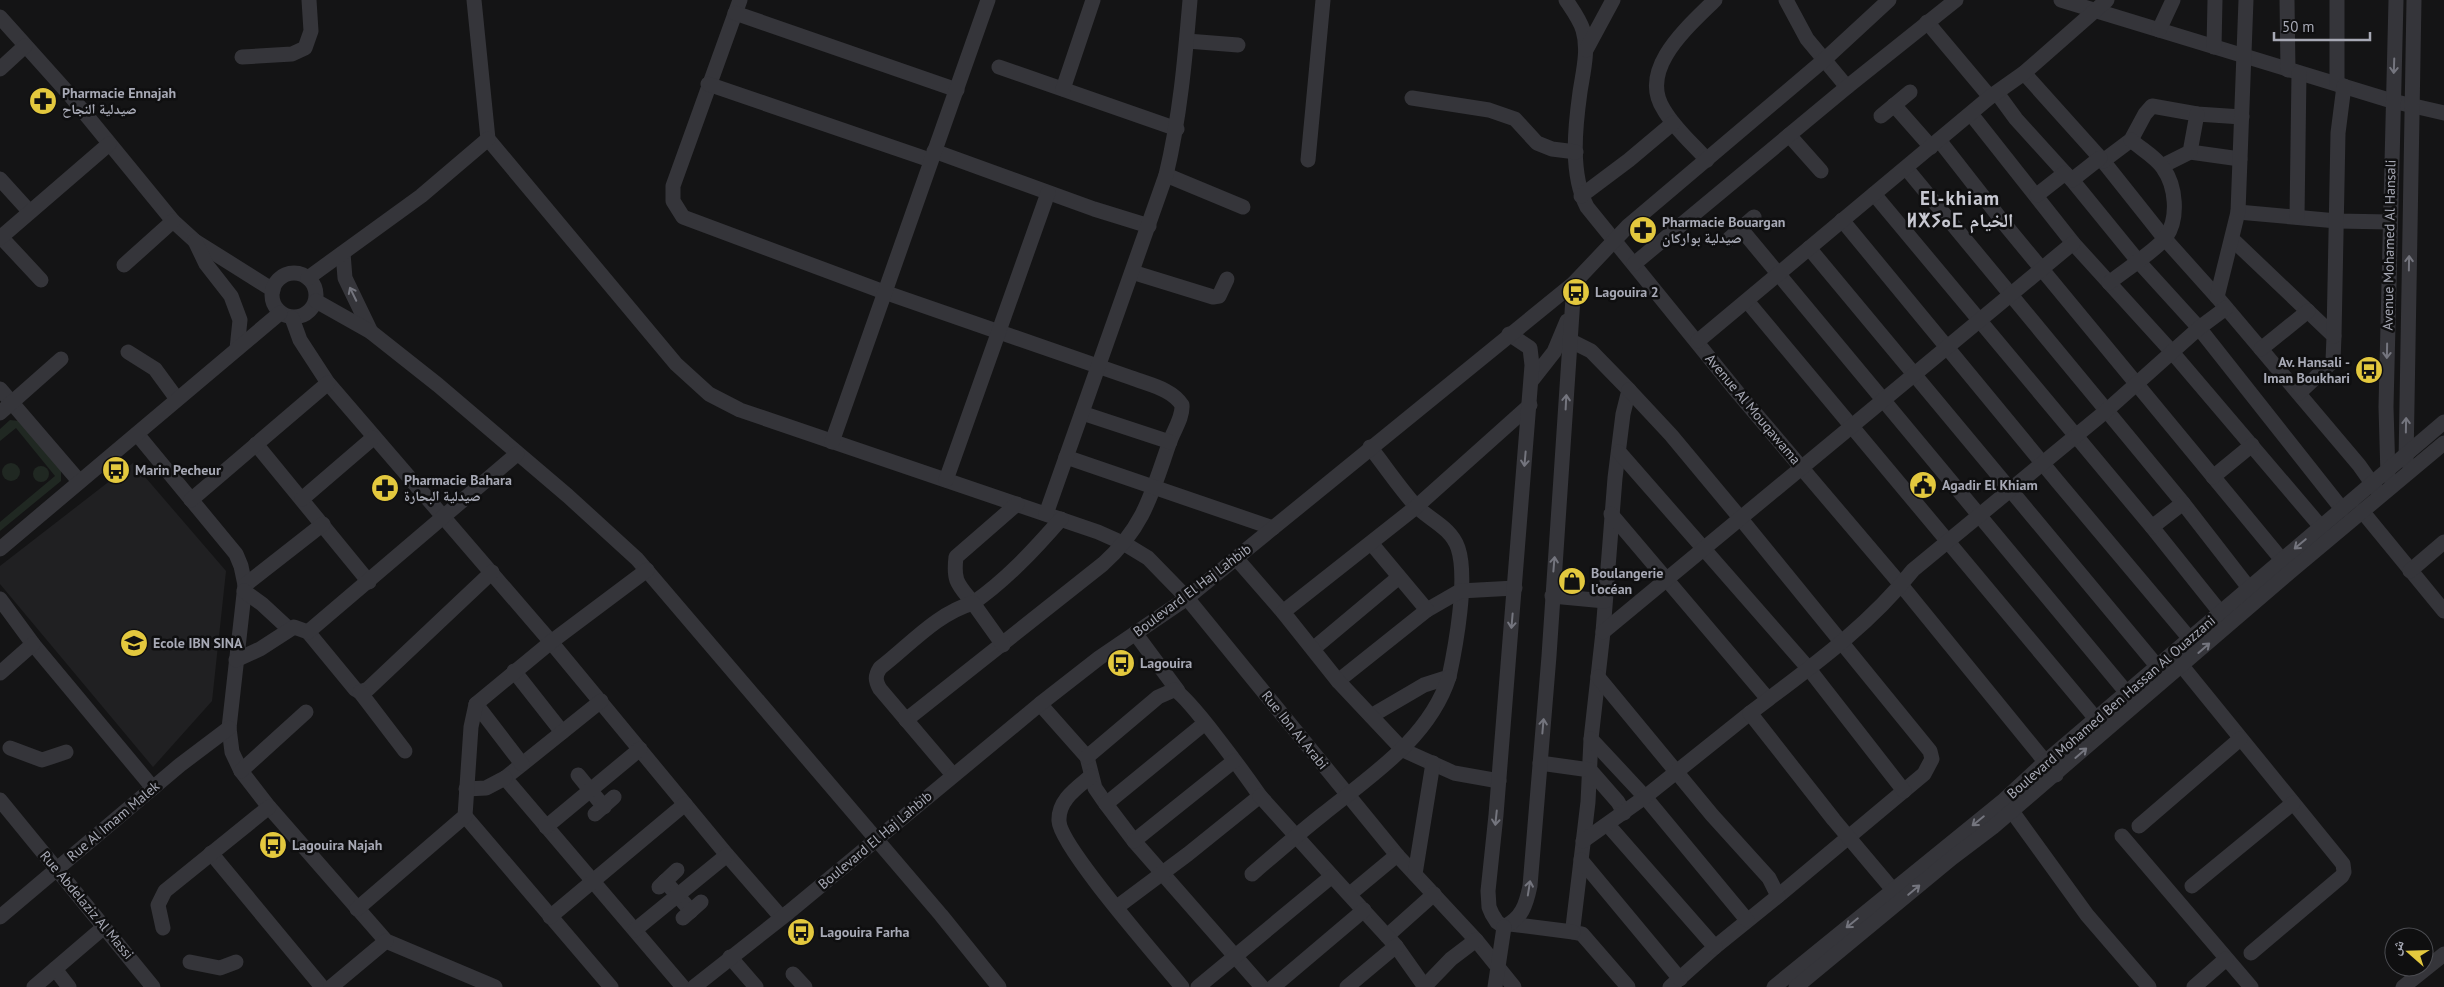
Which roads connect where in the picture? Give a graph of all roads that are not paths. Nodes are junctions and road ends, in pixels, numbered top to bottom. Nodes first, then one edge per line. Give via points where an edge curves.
1 (309, 0) edge
2 (474, 0) edge
3 (988, 0) edge
4 (1094, 0) edge
5 (1190, 0) edge
6 (1323, 0) edge
7 (1566, 0) edge
8 (1613, 0) edge
9 (1715, 0) edge
10 (1786, 0) edge
11 (1889, 0) edge
12 (1956, 0) edge
13 (2061, 0) edge
14 (2107, 0) edge
15 (2173, 0) edge
16 (2216, 0) edge
17 (2246, 0) edge
18 (2287, 0) edge
19 (2338, 0) edge
20 (2396, 0) edge
21 (2414, 0) edge
22 (737, 7) edge
23 (2094, 10) junction
24 (0, 17) edge
25 (1927, 22) junction
26 (2159, 30) junction
27 (1187, 40) junction
28 (1238, 45) dead end
29 (25, 46) junction
30 (2214, 47) junction
31 (1586, 50) junction
32 (2246, 56) junction
33 (242, 57) dead end
34 (1824, 60) junction
35 (999, 67) dead end
36 (0, 69) edge
37 (2294, 71) junction
38 (2024, 73) junction
39 (708, 84) junction
40 (2340, 85) junction
41 (1848, 87) junction
42 (1062, 89) junction
43 (957, 90) junction
44 (1910, 92) dead end
45 (1994, 95) junction
46 (1412, 98) dead end
47 (2392, 101) junction
48 (1894, 106) junction
49 (2412, 106) junction
50 (2444, 113) edge
51 (1971, 114) junction
52 (2197, 114) junction
53 (1881, 116) dead end
54 (2242, 117) junction
55 (1674, 123) junction
56 (1177, 129) junction
57 (1789, 135) junction
58 (488, 139) junction
59 (2131, 140) junction
60 (109, 144) junction
61 (1935, 144) junction
62 (1576, 152) junction
63 (2190, 152) junction
64 (932, 155) junction
65 (2240, 159) junction
66 (1308, 160) dead end
67 (1707, 160) junction
68 (2102, 160) junction
69 (2162, 166) junction
70 (1906, 168) junction
71 (1821, 171) dead end
72 (1166, 175) junction
73 (2068, 176) junction
74 (0, 178) edge
75 (1048, 193) junction
76 (1874, 194) junction
77 (2037, 195) junction
78 (1581, 196) junction
79 (1243, 207) dead end
80 (30, 211) junction
81 (2238, 212) junction
82 (1754, 217) dead end
83 (2297, 217) junction
84 (1842, 220) junction
85 (173, 221) junction
86 (2337, 221) junction
87 (2390, 222) junction
88 (1149, 226) junction
89 (0, 237) edge
90 (2232, 238) junction
91 (2165, 239) junction
92 (195, 241) junction
93 (1614, 241) junction
94 (2073, 243) junction
95 (1809, 248) junction
96 (343, 253) junction
97 (2138, 261) junction
98 (1634, 264) junction
99 (124, 265) dead end
100 (2043, 269) junction
101 (1132, 272) junction
102 (1778, 273) junction
103 (308, 278) junction
104 (41, 280) dead end
105 (1227, 280) dead end
106 (1574, 283) junction
107 (2108, 283) junction
108 (273, 290) junction
109 (884, 292) junction
110 (2011, 295) junction
111 (316, 301) junction
112 (1747, 301) junction
113 (2222, 302) junction
114 (2308, 311) junction
115 (1571, 313) junction
116 (286, 315) junction
117 (1979, 319) junction
118 (2199, 328) junction
119 (371, 332) junction
120 (998, 333) junction
121 (1509, 334) junction
122 (2334, 336) junction
123 (1569, 340) junction
124 (1698, 341) junction
125 (1946, 346) junction
126 (237, 349) junction
127 (2261, 349) junction
128 (128, 352) dead end
129 (2172, 352) junction
130 (61, 359) dead end
131 (1099, 366) junction
132 (1915, 372) junction
133 (1532, 380) junction
134 (328, 383) junction
135 (2136, 383) junction
136 (0, 389) edge
137 (1629, 390) junction
138 (2299, 393) junction
139 (177, 399) junction
140 (1882, 400) junction
141 (12, 404) junction
142 (1530, 405) junction
143 (2106, 410) junction
144 (1082, 413) junction
145 (0, 414) edge
146 (2444, 422) edge
147 (1852, 425) junction
148 (137, 434) junction
149 (2074, 435) junction
150 (373, 438) junction
151 (832, 442) junction
152 (1170, 442) junction
153 (2444, 443) edge
154 (256, 444) junction
155 (2252, 444) junction
156 (1370, 447) junction
157 (1619, 452) junction
158 (517, 454) junction
159 (2405, 455) junction
160 (1066, 457) junction
161 (2043, 463) junction
162 (1801, 466) junction
163 (2387, 469) junction
164 (2408, 474) junction
165 (2213, 477) junction
166 (946, 480) junction
167 (79, 481) junction
168 (2372, 482) junction
169 (1156, 486) junction
170 (2011, 489) junction
171 (2385, 493) junction
172 (191, 500) junction
173 (302, 500) junction
174 (2183, 503) junction
175 (1017, 504) junction
176 (1416, 506) junction
177 (2342, 509) junction
178 (2362, 511) junction
179 (1046, 514) junction
180 (1612, 514) junction
181 (1980, 516) junction
182 (442, 517) junction
183 (1061, 519) junction
184 (1741, 519) junction
185 (323, 524) junction
186 (2152, 527) junction
187 (1274, 528) junction
188 (2321, 528) junction
189 (1947, 542) junction
190 (2444, 542) edge
191 (1371, 543) junction
192 (1125, 544) junction
193 (0, 548) edge
194 (1702, 548) junction
195 (1236, 558) junction
196 (2282, 560) junction
197 (647, 570) junction
198 (2410, 571) junction
199 (492, 572) junction
200 (1399, 577) junction
201 (1667, 578) junction
202 (369, 582) junction
203 (1902, 586) junction
204 (245, 588) junction
205 (1514, 588) junction
206 (2249, 588) junction
207 (1460, 591) junction
208 (1552, 596) junction
209 (1187, 598) junction
210 (0, 599) edge
211 (1605, 601) junction
212 (972, 603) junction
213 (1427, 610) junction
214 (2444, 611) edge
215 (1283, 612) junction
216 (2220, 612) junction
217 (289, 629) junction
218 (308, 632) junction
219 (1603, 632) junction
220 (1135, 633) junction
221 (2190, 638) junction
222 (1841, 641) junction
223 (551, 642) junction
224 (34, 644) junction
225 (1003, 645) junction
226 (1313, 649) junction
227 (236, 660) junction
228 (2157, 666) junction
229 (2182, 666) junction
230 (1808, 669) junction
231 (514, 671) junction
232 (0, 673) edge
233 (1448, 677) junction
234 (1598, 677) junction
235 (1338, 682) junction
236 (1178, 691) junction
237 (360, 692) junction
238 (2127, 693) junction
239 (1768, 699) junction
240 (601, 701) junction
241 (476, 704) junction
242 (1040, 704) junction
243 (306, 712) dead end
244 (1750, 712) junction
245 (1371, 716) junction
246 (906, 720) junction
247 (2097, 720) junction
248 (1205, 723) junction
249 (229, 728) junction
250 (562, 732) junction
251 (1591, 739) junction
252 (2240, 739) junction
253 (10, 748) dead end
254 (640, 748) junction
255 (1403, 750) junction
256 (405, 751) dead end
257 (66, 752) dead end
258 (1086, 757) junction
259 (1234, 760) junction
260 (2045, 762) junction
261 (1433, 763) junction
262 (1540, 763) junction
263 (522, 764) junction
264 (1590, 770) junction
265 (241, 771) junction
266 (1676, 771) junction
267 (579, 775) dead end
268 (953, 775) junction
269 (2056, 775) junction
270 (1091, 776) junction
271 (505, 778) junction
272 (1499, 781) junction
273 (152, 788) junction
274 (466, 789) junction
275 (591, 790) junction
276 (1904, 791) junction
277 (1347, 795) junction
278 (1260, 796) junction
279 (1645, 797) junction
280 (0, 800) edge
281 (2293, 803) junction
282 (685, 804) junction
283 (1106, 804) junction
284 (604, 806) dead end
285 (2008, 806) junction
286 (269, 807) junction
287 (1624, 813) junction
288 (5, 816) edge
289 (465, 816) junction
290 (1608, 825) junction
291 (2139, 826) dead end
292 (546, 827) junction
293 (1296, 836) junction
294 (1847, 836) junction
295 (2122, 836) dead end
296 (876, 838) junction
297 (1583, 840) junction
298 (1134, 841) junction
299 (211, 854) junction
300 (1397, 854) junction
301 (727, 855) junction
302 (1581, 860) junction
303 (57, 869) junction
304 (677, 870) dead end
305 (1162, 872) junction
306 (1252, 874) dead end
307 (1415, 874) junction
308 (1332, 876) junction
309 (594, 881) junction
310 (2192, 886) dead end
311 (1893, 890) junction
312 (1350, 894) junction
313 (1434, 894) junction
314 (678, 895) junction
315 (1778, 896) junction
316 (1117, 908) junction
317 (357, 909) junction
318 (1364, 910) junction
319 (691, 911) dead end
320 (0, 917) edge
321 (550, 917) junction
322 (782, 917) junction
323 (1747, 920) junction
324 (1507, 926) junction
325 (104, 927) junction
326 (163, 928) dead end
327 (635, 930) junction
328 (1573, 932) junction
329 (1476, 940) junction
330 (1391, 941) junction
331 (386, 942) junction
332 (1715, 947) junction
333 (2251, 953) dead end
334 (2444, 954) edge
335 (1235, 955) junction
336 (730, 957) junction
337 (2226, 959) junction
338 (190, 962) dead end
339 (236, 962) dead end
340 (1497, 967) junction
341 (55, 969) junction
342 (1675, 983) edge
343 (34, 987) edge
344 (69, 987) edge
345 (153, 987) edge
346 (322, 987) edge
347 (332, 987) edge
348 (495, 987) edge
349 (610, 987) edge
350 (683, 987) edge
351 (694, 987) edge
352 (756, 987) edge
353 (998, 987) edge
354 (1182, 987) edge
355 (1198, 987) edge
356 (1262, 987) edge
357 (1273, 987) edge
358 (1347, 987) edge
359 (1424, 987) edge
360 (1495, 987) edge
361 (1514, 987) edge
362 (1628, 987) edge
363 (1774, 987) edge
364 (1796, 987) edge
365 (2149, 987) edge
366 (2194, 987) edge
367 (2251, 987) edge
368 (2404, 987) edge

1 - 33 street via 311,31 305,48 292,54
2 - 58 street
3 - 43 street
4 - 42 street
5 - 27 street
6 - 66 street
7 - 31 street, Avenue Al Mouqawama via 1583,30
8 - 31 street
9 - 55 street via 1677,40 1660,66 1657,94 1664,112
10 - 34 street via 1806,39
11 - 34 street, Boulevard El Haj Lahbib
12 - 25 street
13 - 23 street
14 - 23 street
15 - 26 street
16 - 30 street
17 - 32 street
18 - 37 street
19 - 40 street
20 -> 47 street, Avenue Mohamed Al Hansali
21 - 49 street, Avenue Mohamed Al Hansali
22 - 39 street
22 - 43 street
23 - 26 street
23 - 38 street
24 - 29 street
25 - 41 street
25 - 45 street
26 - 30 street
27 - 28 street
27 - 56 street
29 - 36 street
29 - 60 street
30 - 32 street
31 - 62 street, Avenue Al Mouqawama
32 - 37 street
32 - 54 street
34 - 41 street
34 - 67 street, Boulevard El Haj Lahbib
35 - 42 street
37 - 40 street
37 - 83 street
38 - 45 street
38 - 68 street
39 - 64 street
39 - 109 street via 673,186 672,201 677,211 702,226
40 - 47 street
40 - 86 street
41 - 57 street
42 - 56 street
43 - 64 street
44 - 48 street
45 - 51 street
45 - 73 street
46 - 62 street via 1489,110 1516,119 1537,143
47 - 49 street
47 - 87 street, Avenue Mohamed Al Hansali
48 - 53 street
48 - 61 street
49 - 50 street
159 -> 49 street, Avenue Mohamed Al Hansali
51 - 61 street
51 - 77 street
52 - 54 street
52 - 59 street via 2152,106 2144,114
52 - 63 street
54 - 65 street
55 - 67 street
55 - 78 street
56 - 72 street
57 - 71 street
57 - 98 street
58 - 96 street via 421,196
58 - 151 street, Rue Ibn Al Arabi via 648,332 696,383 723,402
59 - 68 street
59 - 69 street
60 - 80 street
60 - 85 street
61 - 70 street
61 - 100 street
62 - 78 street, Avenue Al Mouqawama
63 - 65 street
63 - 69 street
64 - 75 street
64 - 109 street
65 - 81 street
67 - 93 street, Boulevard El Haj Lahbib
68 - 73 street
68 - 91 street
69 - 91 street via 2172,183 2174,200
70 - 76 street
70 - 110 street
72 - 79 street
72 - 88 street
73 - 77 street
73 - 97 street
74 - 80 street
75 - 88 street
75 - 120 street
76 - 84 street
76 - 117 street
77 - 94 street
78 - 93 street, Avenue Al Mouqawama
80 - 89 street
81 - 83 street
81 - 90 street
82 - 102 street via 1735,234
83 - 86 street
84 - 95 street
84 - 125 street
85 - 92 street
85 - 99 street
86 - 87 street
86 - 122 street
87 -> 163 street, Avenue Mohamed Al Hansali
88 - 101 street
89 - 104 street
90 - 113 street
90 - 114 street
91 - 97 street
91 - 113 street
92 - 108 street
92 - 126 street via 206,264 231,296 240,320
93 - 98 street, Avenue Al Mouqawama
93 - 106 street, Boulevard El Haj Lahbib
94 - 100 street
94 - 107 street
95 - 102 street
95 - 132 street
96 - 103 street
119 -> 96 street via 345,278
97 - 107 street
97 - 118 street
98 - 124 street, Avenue Al Mouqawama
100 - 110 street
100 - 135 street
101 - 105 street via 1214,297 1219,296
101 - 131 street
102 - 112 street
102 - 140 street
103 - 108 street via 290,273 279,279
103 - 111 street via 316,288
106 - 115 street
106 - 121 street, Boulevard El Haj Lahbib
107 - 129 street
108 - 116 street via 273,302
109 - 120 street
109 - 151 street
110 - 117 street
110 - 143 street
111 - 116 street via 309,312 298,318
111 - 119 street
112 - 124 street
112 - 147 street
113 - 118 street
113 - 127 street
114 - 122 street
114 - 127 street
115 - 123 street
115 - 133 street via 1554,352
116 - 126 street
116 - 134 street
117 - 125 street
117 - 149 street
118 - 129 street
118 - 177 street
119 - 158 street
120 - 131 street
120 - 166 street
121 - 133 street via 1530,348
121 - 156 street, Boulevard El Haj Lahbib
122 - 138 street via 2333,361
123 - 137 street via 1591,351
208 -> 123 street
124 - 162 street, Avenue Al Mouqawama
125 - 132 street
125 - 161 street
126 - 139 street
127 - 138 street
128 - 139 street via 155,369
129 - 135 street
129 - 155 street
130 - 141 street
131 - 144 street
131 - 152 street via 1176,396 1182,409
132 - 140 street
132 - 170 street
133 - 142 street
134 - 150 street
134 - 154 street
135 - 143 street
135 - 165 street
136 - 141 street
137 - 157 street
137 - 184 street
138 - 168 street
139 - 148 street
140 - 147 street
140 - 181 street
141 - 145 street
141 - 167 street
142 - 176 street
142 -> 205 street
143 - 149 street
143 - 174 street
144 - 152 street
144 - 160 street
146 - 159 street, Boulevard Mohamed Ben Hassan Al Ouazzani
147 - 162 street
147 - 189 street
148 - 167 street
148 - 172 street
149 - 161 street
149 - 186 street
150 - 173 street
150 - 182 street
151 - 166 street, Rue Ibn Al Arabi
152 - 169 street
153 - 164 street, Boulevard Mohamed Ben Hassan Al Ouazzani
154 - 172 street
154 - 173 street
155 - 165 street
155 - 188 street
156 - 176 street
156 - 187 street, Boulevard El Haj Lahbib
157 - 180 street
157 - 194 street
158 - 182 street
158 - 197 street via 568,496
159 - 163 street, Boulevard Mohamed Ben Hassan Al Ouazzani
159 - 164 street, Avenue Mohamed Al Hansali
160 - 169 street
160 - 179 street
161 - 170 street
161 - 221 street
162 - 184 street
162 - 203 street, Avenue Al Mouqawama
163 - 168 street, Boulevard Mohamed Ben Hassan Al Ouazzani
163 - 171 street, Avenue Mohamed Al Hansali
164 - 171 street, Boulevard Mohamed Ben Hassan Al Ouazzani
165 - 196 street
166 - 175 street, Rue Ibn Al Arabi
167 - 193 street
168 - 171 street
168 - 177 street, Boulevard Mohamed Ben Hassan Al Ouazzani
169 - 187 street
169 - 192 street
170 - 181 street
170 - 228 street
171 - 178 street, Boulevard Mohamed Ben Hassan Al Ouazzani
172 - 204 street via 236,554
173 - 185 street
174 - 186 street
174 - 206 street
175 - 179 street, Rue Ibn Al Arabi
175 - 212 street via 956,557 954,574
176 - 191 street
176 - 207 street via 1446,530 1458,547
177 - 188 street, Boulevard Mohamed Ben Hassan Al Ouazzani
178 - 198 street
229 -> 178 street, Boulevard Mohamed Ben Hassan Al Ouazzani
179 - 183 street, Rue Ibn Al Arabi
180 - 201 street
180 - 211 street
181 - 189 street
181 - 238 street
182 - 199 street
182 - 202 street
183 - 192 street, Rue Ibn Al Arabi
183 - 212 street via 1024,560
184 - 194 street
184 - 222 street
185 - 202 street
185 - 204 street
186 - 216 street
187 - 195 street, Boulevard El Haj Lahbib
188 -> 196 street, Boulevard Mohamed Ben Hassan Al Ouazzani
189 - 203 street via 1913,570
189 - 247 street
190 - 198 street
191 - 200 street
191 - 215 street
192 - 209 street, Rue Ibn Al Arabi via 1148,558
192 - 225 street
194 - 201 street
194 - 230 street
195 - 209 street, Boulevard El Haj Lahbib
195 - 215 street
196 - 206 street, Boulevard Mohamed Ben Hassan Al Ouazzani
197 - 223 street
197 - 296 street
198 - 214 street
199 - 223 street
199 - 237 street via 368,689
200 - 213 street
200 - 226 street
201 - 219 street
201 - 239 street
202 - 218 street
203 - 222 street
203 - 260 street, Avenue Al Mouqawama
204 - 217 street
204 - 227 street
205 - 207 street
205 -> 272 street
206 - 216 street, Boulevard Mohamed Ben Hassan Al Ouazzani
207 - 213 street
207 - 233 street via 1456,639
208 - 211 street
262 -> 208 street
209 - 220 street, Boulevard El Haj Lahbib
209 - 277 street, Rue Ibn Al Arabi
210 - 224 street
211 - 219 street
212 - 225 street
212 - 246 street via 940,619 876,674 880,689
213 - 235 street
215 - 226 street
216 - 221 street, Boulevard Mohamed Ben Hassan Al Ouazzani
217 - 218 street via 294,627
217 - 227 street via 269,644
218 - 237 street via 354,689
219 - 234 street
220 - 236 street
220 - 242 street, Boulevard El Haj Lahbib
221 - 228 street, Boulevard Mohamed Ben Hassan Al Ouazzani
222 - 230 street
222 - 276 street via 1930,751 1932,759 1927,770
223 - 231 street
223 - 240 street
224 - 232 street
224 - 273 street
225 - 246 street
226 - 235 street
227 - 249 street
228 - 238 street, Boulevard Mohamed Ben Hassan Al Ouazzani
229 - 252 street
269 -> 229 street, Boulevard Mohamed Ben Hassan Al Ouazzani
230 - 239 street
230 - 276 street
231 - 241 street
231 - 250 street
233 - 245 street via 1412,691
233 - 255 street via 1431,714
234 - 251 street
234 - 266 street
235 - 245 street
236 - 248 street
236 - 258 street via 1169,690 1158,697
237 - 256 street
238 - 247 street, Boulevard Mohamed Ben Hassan Al Ouazzani
239 - 244 street
240 - 250 street
240 - 254 street
241 - 263 street
241 - 274 street
242 - 258 street
242 - 268 street, Boulevard El Haj Lahbib
243 - 265 street
244 - 266 street
244 - 294 street
245 - 255 street
246 - 268 street
247 - 260 street, Boulevard Mohamed Ben Hassan Al Ouazzani
248 - 259 street
248 - 283 street
249 - 265 street via 232,752
249 - 273 street, Rue Al Imam Malek
250 - 263 street
251 - 264 street
251 - 279 street
252 - 281 street
252 - 291 street
253 - 257 street via 42,760
254 - 275 street
254 - 282 street
255 - 261 street
255 - 277 street
258 - 270 street
259 - 278 street
259 - 298 street
260 - 269 street, Avenue Al Mouqawama
260 - 285 street, Boulevard Mohamed Ben Hassan Al Ouazzani
261 - 272 street via 1454,773
261 - 307 street
262 - 264 street
324 -> 262 street via 1524,909 1530,886
263 - 271 street
264 - 287 street
264 - 297 street
265 - 286 street
266 - 279 street
266 - 315 street via 1769,878
267 - 275 street
268 - 296 street, Boulevard El Haj Lahbib
269 - 285 street, Boulevard Mohamed Ben Hassan Al Ouazzani
270 - 283 street
270 - 316 street via 1060,808 1059,823 1082,863
271 - 274 street via 486,788
271 - 292 street
272 -> 324 street via 1488,899 1497,922
273 - 303 street, Rue Al Imam Malek
274 - 289 street
275 - 284 street
275 - 292 street
276 - 294 street
277 - 293 street
277 - 300 street, Rue Ibn Al Arabi
278 - 293 street
278 - 305 street
279 - 287 street
279 - 323 street
280 - 288 street, Rue Abdelaziz Al Massi
281 - 310 street
281 - 333 street via 2343,864 2344,872
282 - 301 street
282 - 309 street
283 - 298 street
285 -> 311 street, Boulevard Mohamed Ben Hassan Al Ouazzani
364 -> 285 street, Boulevard Mohamed Ben Hassan Al Ouazzani
285 - 365 street via 2086,915
286 - 299 street
286 - 317 street
287 - 290 street
288 - 303 street, Rue Abdelaziz Al Massi
289 - 317 street
289 - 321 street
290 - 297 street
290 - 332 street
292 - 309 street
293 - 306 street
293 - 308 street
294 - 311 street
294 - 315 street
295 - 337 street
296 - 322 street, Boulevard El Haj Lahbib
296 - 353 street
297 - 302 street
298 - 305 street
299 - 326 street via 172,885 160,899 158,906
299 - 346 street
300 - 307 street, Rue Ibn Al Arabi
300 - 312 street
301 - 314 street
301 - 322 street
302 - 328 street
302 - 342 street
303 - 320 street, Rue Al Imam Malek
303 - 325 street, Rue Abdelaziz Al Massi
304 - 314 street via 661,884
305 - 316 street
305 - 335 street
307 - 313 street, Rue Ibn Al Arabi
308 - 312 street
308 - 335 street
309 - 321 street
309 - 327 street
311 -> 363 street, Boulevard Mohamed Ben Hassan Al Ouazzani
312 - 318 street
313 - 329 street, Rue Ibn Al Arabi
313 - 330 street
314 - 319 street
314 - 327 street
315 - 323 street
316 - 354 street
317 - 331 street
318 - 330 street
318 - 357 street
321 - 349 street
322 - 336 street, Boulevard El Haj Lahbib
323 - 332 street
324 - 328 street
324 - 340 street
325 - 341 street
325 - 345 street, Rue Abdelaziz Al Massi
327 - 350 street
328 - 362 street via 1582,934
329 - 340 street, Rue Ibn Al Arabi
329 - 359 street via 1451,959
330 - 358 street
330 - 359 street
331 - 347 street
331 - 348 street
332 - 342 street
334 - 368 street
335 - 355 street
335 - 356 street
336 - 351 street, Boulevard El Haj Lahbib
336 - 352 street
337 - 366 street
337 - 367 street
338 - 339 street via 220,968
340 - 360 street
340 - 361 street, Rue Ibn Al Arabi
341 - 343 street
341 - 344 street

